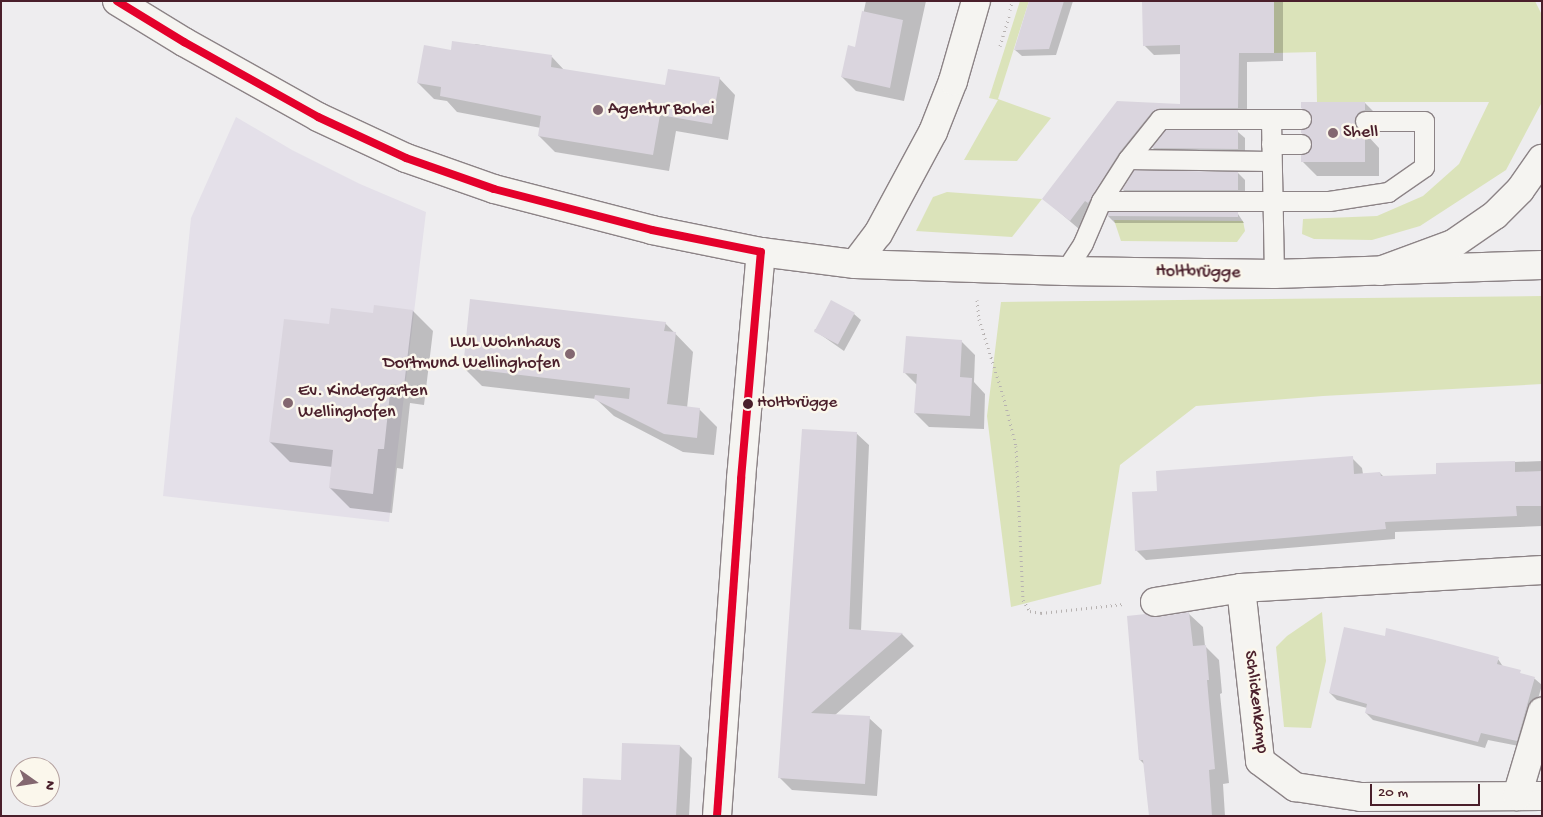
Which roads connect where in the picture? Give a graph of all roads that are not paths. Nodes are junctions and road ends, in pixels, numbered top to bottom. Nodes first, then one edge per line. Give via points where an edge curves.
1 (117, 1) edge
2 (976, 1) edge
3 (1271, 119) junction
4 (1301, 119) dead end
5 (1365, 121) dead end
6 (1301, 144) dead end
7 (1271, 152) junction
8 (1128, 159) junction
9 (1542, 159) edge
10 (1101, 200) junction
11 (1273, 201) junction
12 (761, 252) junction
13 (855, 264) junction
14 (1542, 264) edge
15 (1065, 271) junction
16 (1380, 271) junction
17 (1274, 274) junction
18 (1542, 570) edge
19 (1241, 588) junction
20 (1155, 602) road end
21 (1542, 712) edge
22 (1530, 796) edge
23 (717, 816) edge

1 - 12 main road, Holtbrügge via 318,117 406,158 504,192 652,230
2 - 13 main road via 953,82 933,132 878,234
3 - 4 lane
3 - 7 lane
3 - 8 lane via 1160,119
5 - 11 lane via 1424,121 1424,167 1388,192 1329,201
6 - 7 lane
7 - 8 lane
7 - 11 lane
8 - 10 lane
9 - 16 main road via 1520,190 1481,225 1453,244
10 - 11 lane
10 - 15 lane via 1083,243
11 - 17 lane
12 - 13 main road, Holtbrügge
12 - 23 main road via 740,488
13 - 15 main road, Holtbrügge
14 - 16 main road, Holtbrügge
15 - 17 main road, Holtbrügge
16 - 17 main road, Holtbrügge
18 - 19 main road
19 - 20 main road
19 - 22 main road, Schlickenkamp via 1260,761 1295,787 1361,797
21 - 22 main road, Schlickenkamp

